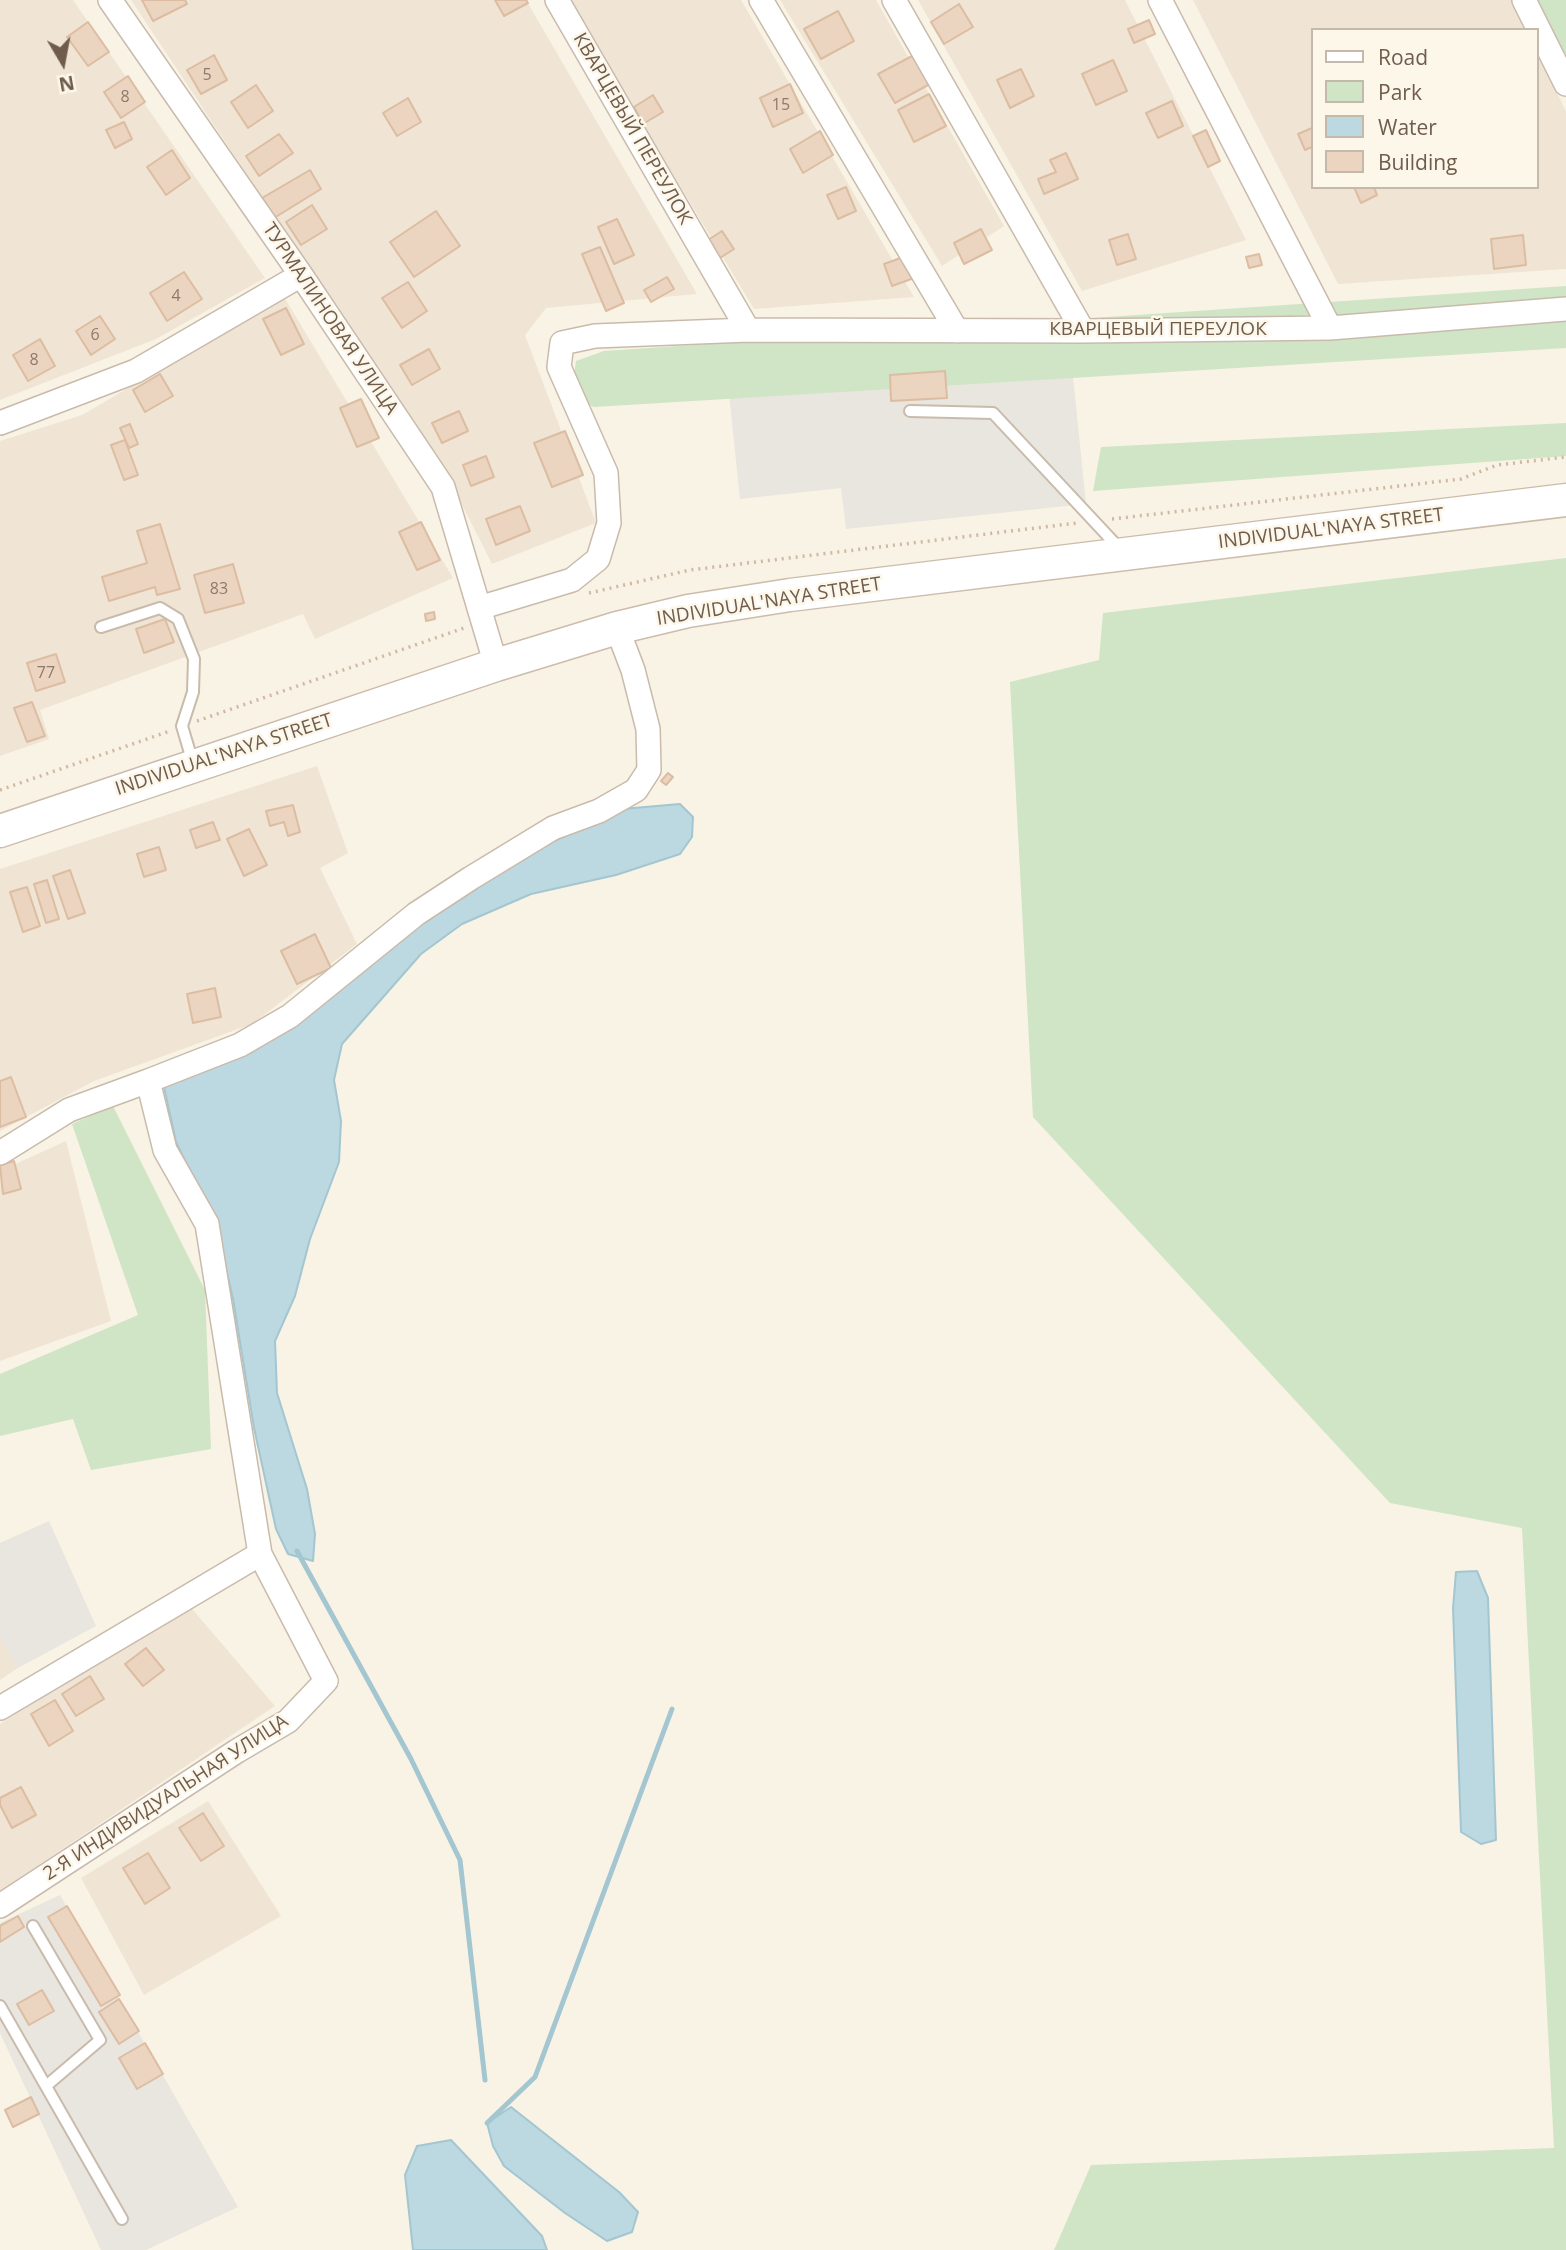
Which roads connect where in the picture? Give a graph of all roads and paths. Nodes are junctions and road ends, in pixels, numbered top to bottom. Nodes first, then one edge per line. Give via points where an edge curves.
1 (110, 0) edge
2 (557, 0) edge
3 (761, 0) edge
4 (894, 0) edge
5 (1160, 0) edge
6 (1524, 0) edge
7 (1566, 84) edge
8 (302, 275) junction
9 (1566, 309) edge
10 (1330, 328) junction
11 (748, 330) junction
12 (957, 331) junction
13 (1083, 331) junction
14 (910, 411) dead end
15 (0, 423) edge
16 (1566, 457) edge
17 (1566, 500) edge
18 (1094, 521) junction
19 (1124, 554) junction
20 (585, 593) dead end
21 (481, 615) junction
22 (101, 627) dead end
23 (617, 628) junction
24 (496, 665) junction
25 (182, 726) junction
26 (193, 765) junction
27 (0, 790) edge
28 (0, 831) edge
29 (148, 1080) junction
30 (0, 1153) edge
31 (260, 1554) junction
32 (0, 1708) edge
33 (0, 1906) edge
34 (33, 1926) dead end
35 (0, 2006) edge
36 (46, 2086) junction
37 (122, 2219) dead end

1 - 8 street, ТУРМАЛИНОВАЯ УЛИЦА
2 - 11 street, КВАРЦЕВЫЙ ПЕРЕУЛОК
3 - 12 street
4 - 13 street
5 - 10 street
6 - 7 street
8 - 15 street via 136,371
8 - 21 street, ТУРМАЛИНОВАЯ УЛИЦА via 443,487
9 - 10 street, КВАРЦЕВЫЙ ПЕРЕУЛОК
10 - 13 street, КВАРЦЕВЫЙ ПЕРЕУЛОК
11 - 12 street, КВАРЦЕВЫЙ ПЕРЕУЛОК
11 - 21 street, КВАРЦЕВЫЙ ПЕРЕУЛОК via 595,336 562,343 559,367 606,473 609,523 598,559 572,580
12 - 13 street, КВАРЦЕВЫЙ ПЕРЕУЛОК
14 - 18 lane via 993,413
16 - 18 path via 1497,465 1461,480
17 - 19 main road, INDIVIDUAL'NAYA STREET
18 - 19 lane
18 - 20 path via 690,570
19 - 23 main road, INDIVIDUAL'NAYA STREET via 790,595
21 - 24 street, ТУРМАЛИНОВАЯ УЛИЦА
21 - 25 path
22 - 25 lane via 160,608 178,619 194,659 193,692
23 - 24 main road, INDIVIDUAL'NAYA STREET
23 - 29 street via 648,729 649,770 636,790 599,811 553,828 449,892 290,1016 240,1045
24 - 26 main road, INDIVIDUAL'NAYA STREET
25 - 26 lane
25 - 27 path
26 - 28 main road, INDIVIDUAL'NAYA STREET
29 - 30 street via 69,1110
29 - 31 street via 165,1150 207,1224
31 - 32 street
31 - 33 street, 2-Я ИНДИВИДУАЛЬНАЯ УЛИЦА via 326,1681 288,1721
34 - 36 lane via 100,2040
35 - 36 lane
36 - 37 lane

